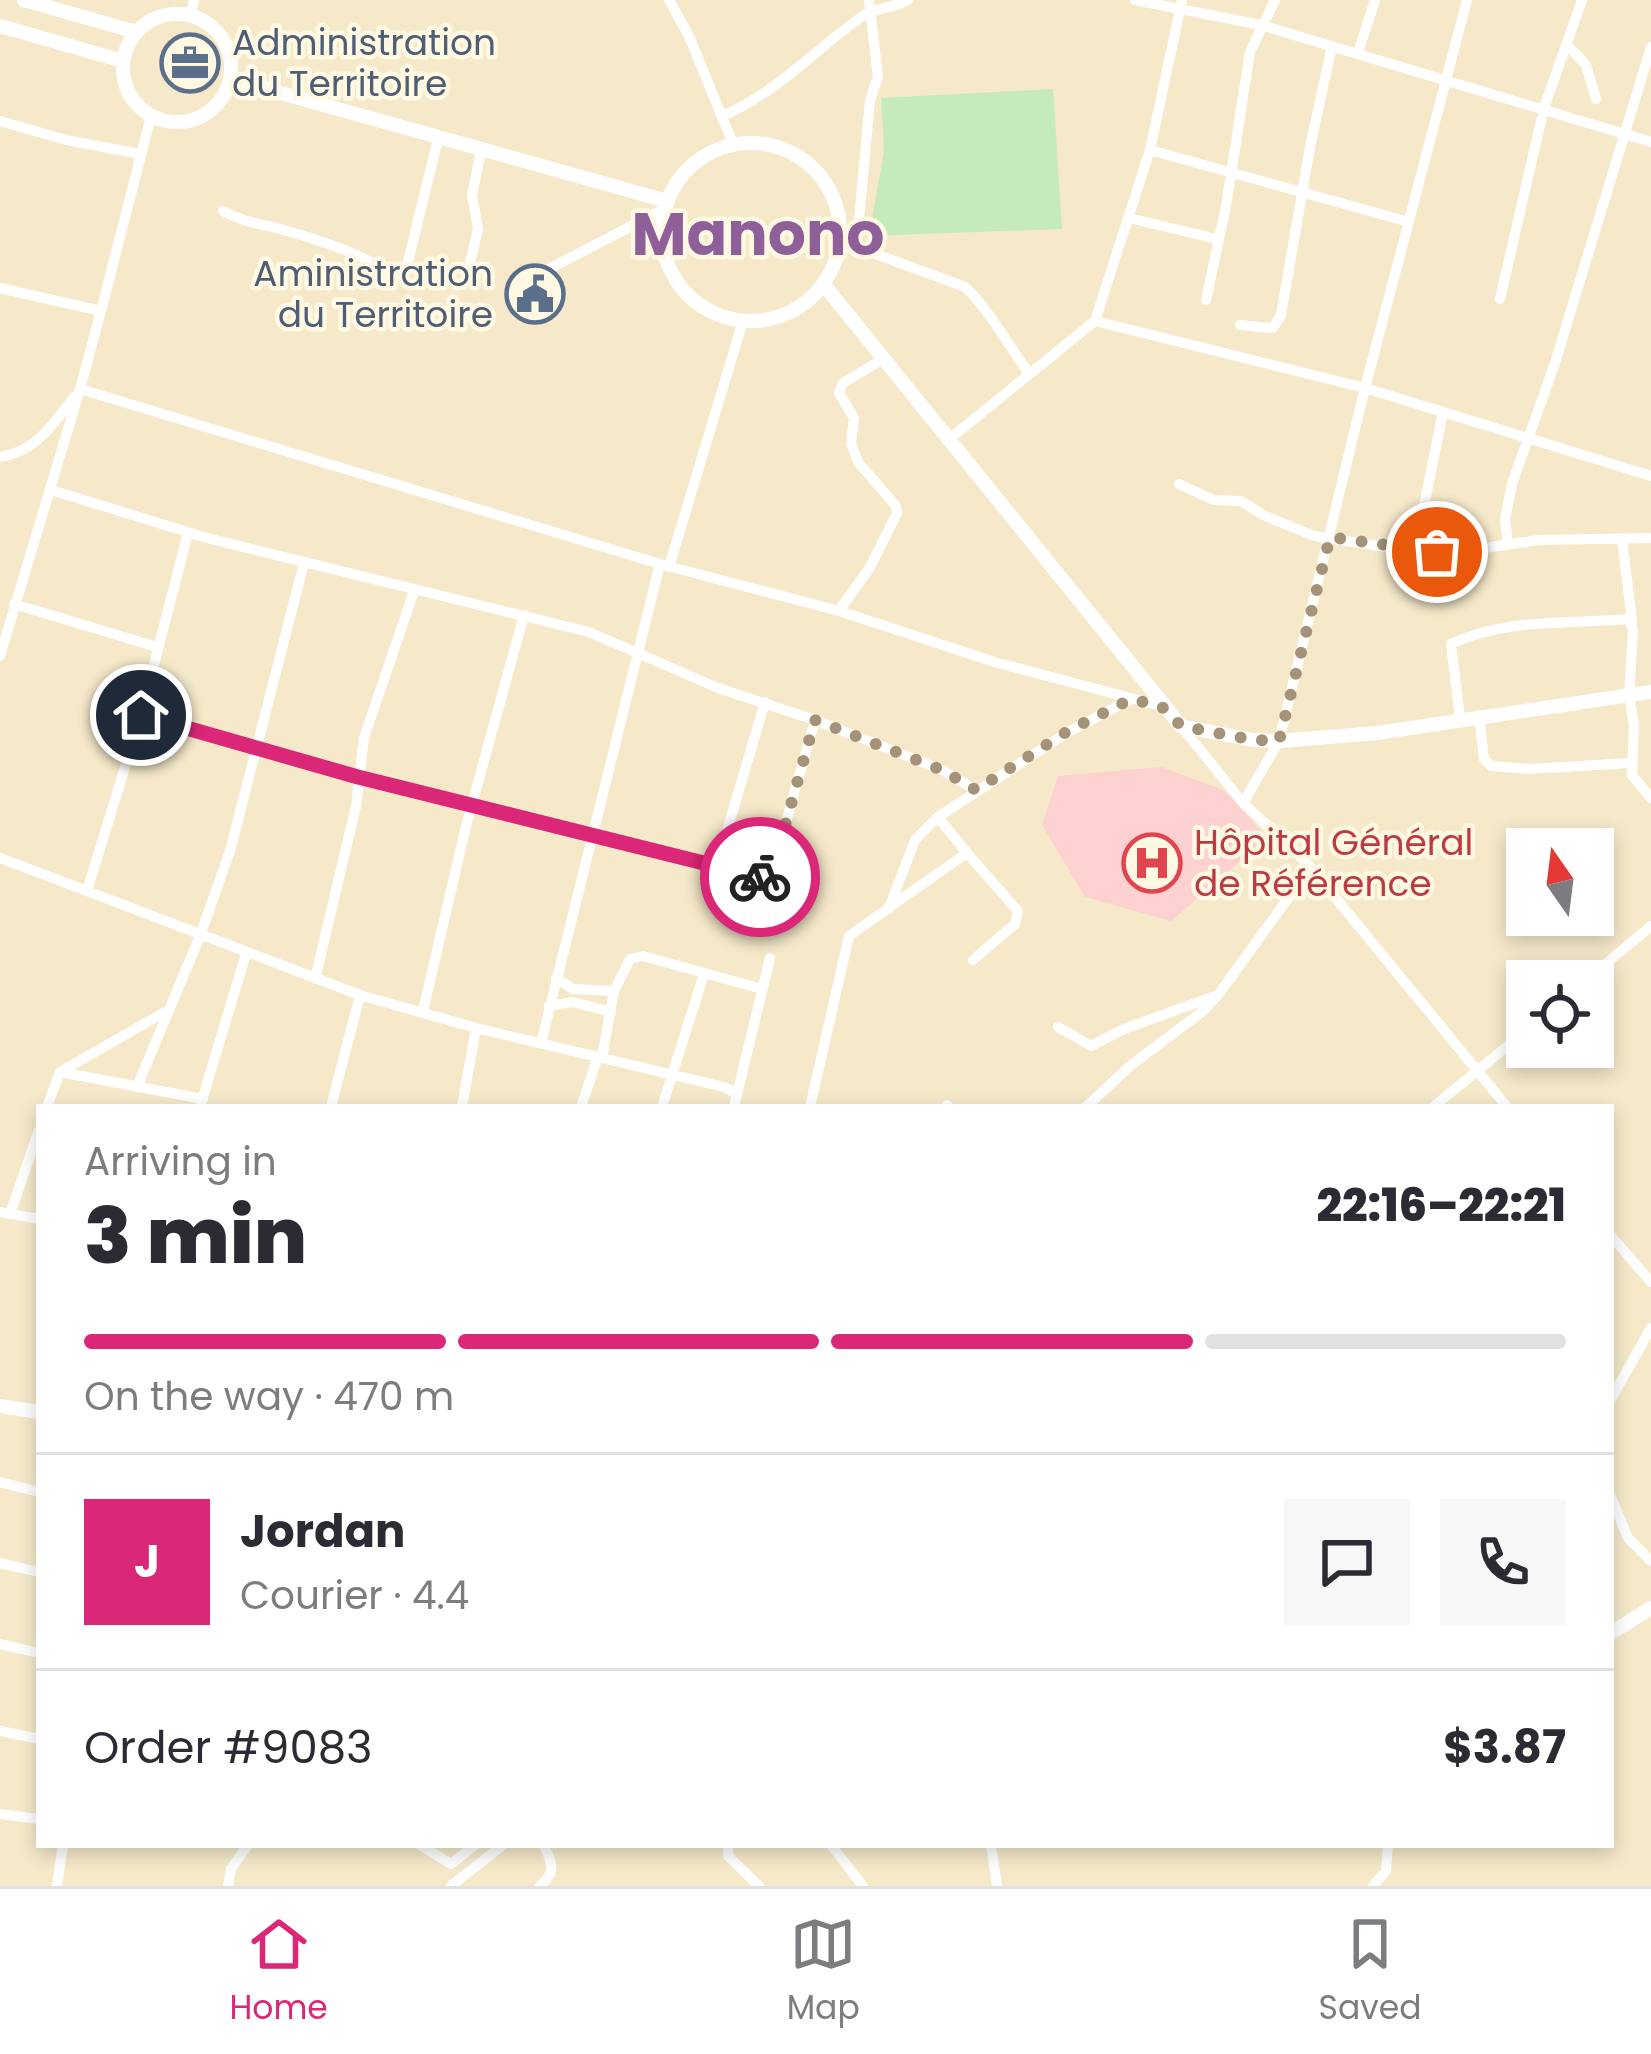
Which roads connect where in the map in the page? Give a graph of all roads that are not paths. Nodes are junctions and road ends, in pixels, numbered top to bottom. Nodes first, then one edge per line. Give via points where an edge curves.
1 (24, 0) edge
2 (669, 0) edge
3 (908, 0) edge
4 (1135, 0) edge
5 (1275, 0) edge
6 (1375, 0) edge
7 (1467, 0) edge
8 (1582, 0) edge
9 (1181, 4) edge
10 (869, 6) edge
11 (192, 8) edge
12 (1261, 25) junction
13 (0, 26) edge
14 (136, 32) junction
15 (1568, 45) junction
16 (1333, 46) junction
17 (1651, 47) edge
18 (1358, 53) junction
19 (123, 61) junction
20 (1445, 77) junction
21 (231, 80) junction
22 (1596, 99) dead end
23 (1544, 108) junction
24 (151, 116) junction
25 (722, 116) junction
26 (0, 121) edge
27 (1624, 134) junction
28 (438, 140) junction
29 (1651, 142) edge
30 (733, 144) junction
31 (1150, 150) junction
32 (481, 152) junction
33 (140, 154) junction
34 (1231, 172) junction
35 (1301, 194) junction
36 (666, 205) junction
37 (223, 211) dead end
38 (1129, 218) junction
39 (1409, 222) junction
40 (1217, 238) junction
41 (846, 248) junction
42 (549, 269) dead end
43 (467, 277) dead end
44 (824, 285) junction
45 (0, 288) edge
46 (1500, 298) dead end
47 (1206, 300) dead end
48 (101, 311) junction
49 (743, 321) junction
50 (1095, 321) junction
51 (1240, 325) dead end
52 (883, 359) junction
53 (1029, 374) junction
54 (1365, 388) junction
55 (80, 389) junction
56 (1443, 412) junction
57 (1528, 440) junction
58 (947, 441) junction
59 (0, 457) edge
60 (1651, 476) edge
61 (1179, 484) dead end
62 (51, 490) junction
63 (188, 533) junction
64 (1650, 534) edge
65 (1330, 537) junction
66 (1622, 538) junction
67 (1508, 544) junction
68 (1415, 550) junction
69 (304, 562) junction
70 (664, 566) junction
71 (414, 591) junction
72 (838, 611) junction
73 (8, 612) edge
74 (524, 615) junction
75 (1632, 621) junction
76 (157, 647) junction
77 (640, 651) junction
78 (0, 656) edge
79 (1651, 692) edge
80 (1629, 696) junction
81 (1131, 699) junction
82 (765, 703) junction
83 (1161, 706) junction
84 (141, 715) junction
85 (1479, 716) junction
86 (1460, 718) junction
87 (815, 720) junction
88 (1181, 726) junction
89 (1279, 741) junction
90 (259, 746) junction
91 (1631, 763) junction
92 (358, 777) junction
93 (976, 790) junction
94 (1651, 798) edge
95 (473, 802) junction
96 (1243, 803) junction
97 (938, 817) junction
98 (592, 835) junction
99 (967, 853) junction
100 (0, 858) edge
101 (1307, 863) junction
102 (716, 868) junction
103 (87, 892) junction
104 (889, 908) junction
105 (1651, 926) edge
106 (200, 936) junction
107 (246, 954) junction
108 (770, 958) dead end
109 (1611, 960) edge
110 (973, 961) dead end
111 (704, 974) junction
112 (556, 978) junction
113 (315, 979) junction
114 (762, 989) junction
115 (614, 991) junction
116 (359, 995) junction
117 (1218, 995) junction
118 (549, 1006) junction
119 (168, 1010) junction
120 (422, 1011) junction
121 (611, 1012) junction
122 (1058, 1027) dead end
123 (476, 1028) junction
124 (541, 1042) junction
125 (1506, 1047) edge
126 (600, 1056) junction
127 (1478, 1070) junction
128 (60, 1072) junction
129 (673, 1076) junction
130 (137, 1087) junction
131 (735, 1100) edge
132 (201, 1103) edge
133 (48, 1104) edge
134 (332, 1104) edge
135 (463, 1104) edge
136 (582, 1104) edge
137 (663, 1104) edge
138 (810, 1104) edge
139 (1089, 1104) edge
140 (1437, 1104) edge
141 (1505, 1104) edge
142 (36, 1137) edge
143 (5, 1213) edge
144 (36, 1218) edge
145 (1614, 1240) edge
146 (1651, 1282) edge
147 (1651, 1328) edge
148 (1614, 1394) edge
149 (0, 1406) edge
150 (36, 1412) edge
151 (0, 1482) edge
152 (36, 1491) edge
153 (1614, 1504) edge
154 (1651, 1561) edge
155 (0, 1563) edge
156 (36, 1571) edge
157 (1651, 1608) edge
158 (1614, 1631) edge
159 (0, 1644) edge
160 (36, 1652) edge
161 (0, 1731) edge
162 (36, 1738) edge
163 (0, 1814) edge
164 (36, 1819) edge
165 (63, 1848) edge
166 (246, 1848) edge
167 (425, 1848) edge
168 (471, 1848) edge
169 (499, 1848) edge
170 (545, 1848) edge
171 (728, 1848) edge
172 (833, 1848) edge
173 (992, 1848) edge
174 (1388, 1848) edge
175 (451, 1864) junction
176 (465, 1873) junction
177 (57, 1886) edge
178 (228, 1886) edge
179 (451, 1886) edge
180 (540, 1886) edge
181 (759, 1886) edge
182 (862, 1886) edge
183 (997, 1886) edge
184 (1372, 1886) edge

1 - 14 street
2 - 25 street
3 - 10 street via 890,9
4 - 9 street
5 - 12 street
6 - 18 street
7 - 20 street
8 - 15 street
9 - 12 street
9 - 31 street
10 - 25 street via 771,89
10 - 41 street via 878,77
11 - 14 street
11 - 21 street via 228,46
12 - 16 street
12 - 34 street
13 - 19 street
14 - 19 street
15 - 22 street via 1586,64
15 - 23 street
16 - 18 street
16 - 35 street
17 - 27 street
18 - 20 street
19 - 24 street via 128,93
20 - 23 street
20 - 39 street
21 - 24 street via 200,118
21 - 28 street
23 - 27 street
23 - 46 street
24 - 33 street
25 - 30 street
26 - 33 street
27 - 29 street
27 - 57 street
28 - 32 street
28 - 37 street via 401,275 346,248
30 - 36 street via 682,175
30 - 41 street via 777,147 816,169 833,193
31 - 34 street
31 - 38 street
32 - 36 street
32 - 43 street
33 - 48 street
34 - 35 street
34 - 40 street
35 - 39 street
35 - 51 street via 1277,325
36 - 42 street
36 - 49 street via 662,240 678,283 713,313
38 - 40 street
38 - 50 street
39 - 54 street
40 - 47 street
41 - 44 street
41 - 53 street via 965,287
44 - 49 street via 773,319
44 - 52 street
45 - 48 street
48 - 55 street
49 - 70 street
50 - 53 street
50 - 54 street
52 - 58 street
52 - 72 street via 839,393 854,418 858,462 897,513
53 - 58 street
54 - 56 street
54 - 65 street
55 - 59 street via 36,442
55 - 62 street
55 - 70 street
56 - 57 street
56 - 68 street
57 - 60 street
57 - 67 street via 1505,520
58 - 83 street
61 - 65 street
62 - 63 street
62 - 73 street
63 - 69 street
63 - 76 street
64 - 66 street
65 - 68 street
65 - 89 street
66 - 67 street
66 - 75 street
67 - 68 street
69 - 71 street
69 - 90 street
70 - 72 street
70 - 77 street
71 - 74 street
71 - 92 street
72 - 81 street
73 - 76 street
73 - 78 street
74 - 77 street
74 - 95 street
75 - 80 street
75 - 86 street via 1541,622 1451,644
76 - 84 street
77 - 82 street
77 - 98 street
79 - 80 street
80 - 85 street
80 - 91 street
81 - 83 street
81 - 93 street
82 - 87 street
82 - 102 street
83 - 88 street
84 - 90 street
84 - 103 street
85 - 86 street
85 - 91 street via 1491,766
86 - 89 street
87 - 93 street
87 - 102 street via 771,875
88 - 89 street
88 - 96 street
89 - 96 street
90 - 92 street
90 - 106 street
91 - 94 street
92 - 95 street
92 - 113 street
93 - 97 street
95 - 98 street
95 - 120 street
96 - 101 street
97 - 99 street
97 - 104 street via 915,839
98 - 102 street
98 - 112 street
99 - 104 street
99 - 110 street via 1018,911
100 - 103 street
101 - 117 street
101 - 127 street
103 - 106 street
104 - 138 street via 850,936
105 - 109 street
106 - 107 street
106 - 119 street
107 - 113 street
107 - 132 street
108 - 114 street
111 - 114 street
111 - 115 street via 636,957
111 - 129 street
112 - 115 street via 573,989
112 - 118 street
113 - 116 street
114 - 131 street
115 - 121 street
116 - 120 street
116 - 134 street
117 - 122 street via 1091,1046
117 - 139 street
118 - 121 street via 573,1002
118 - 124 street
119 - 128 street
119 - 130 street
120 - 123 street
121 - 126 street
123 - 124 street
123 - 135 street
124 - 126 street
125 - 127 street
126 - 129 street
126 - 136 street
127 - 140 street
127 - 141 street
128 - 130 street
128 - 133 street
129 - 131 street via 724,1087
129 - 137 street
130 - 132 street
142 - 143 street
143 - 144 street
145 - 146 street
147 - 148 street
149 - 150 street
151 - 152 street
153 - 154 street via 1628,1538
155 - 156 street
157 - 158 street
159 - 160 street
161 - 162 street
163 - 164 street
165 - 177 street
166 - 178 street
167 - 175 street
168 - 175 street
169 - 176 street
170 - 180 street via 552,1874
171 - 181 street
172 - 182 street
173 - 183 street
174 - 184 street via 1386,1871
175 - 176 street
176 - 179 street

